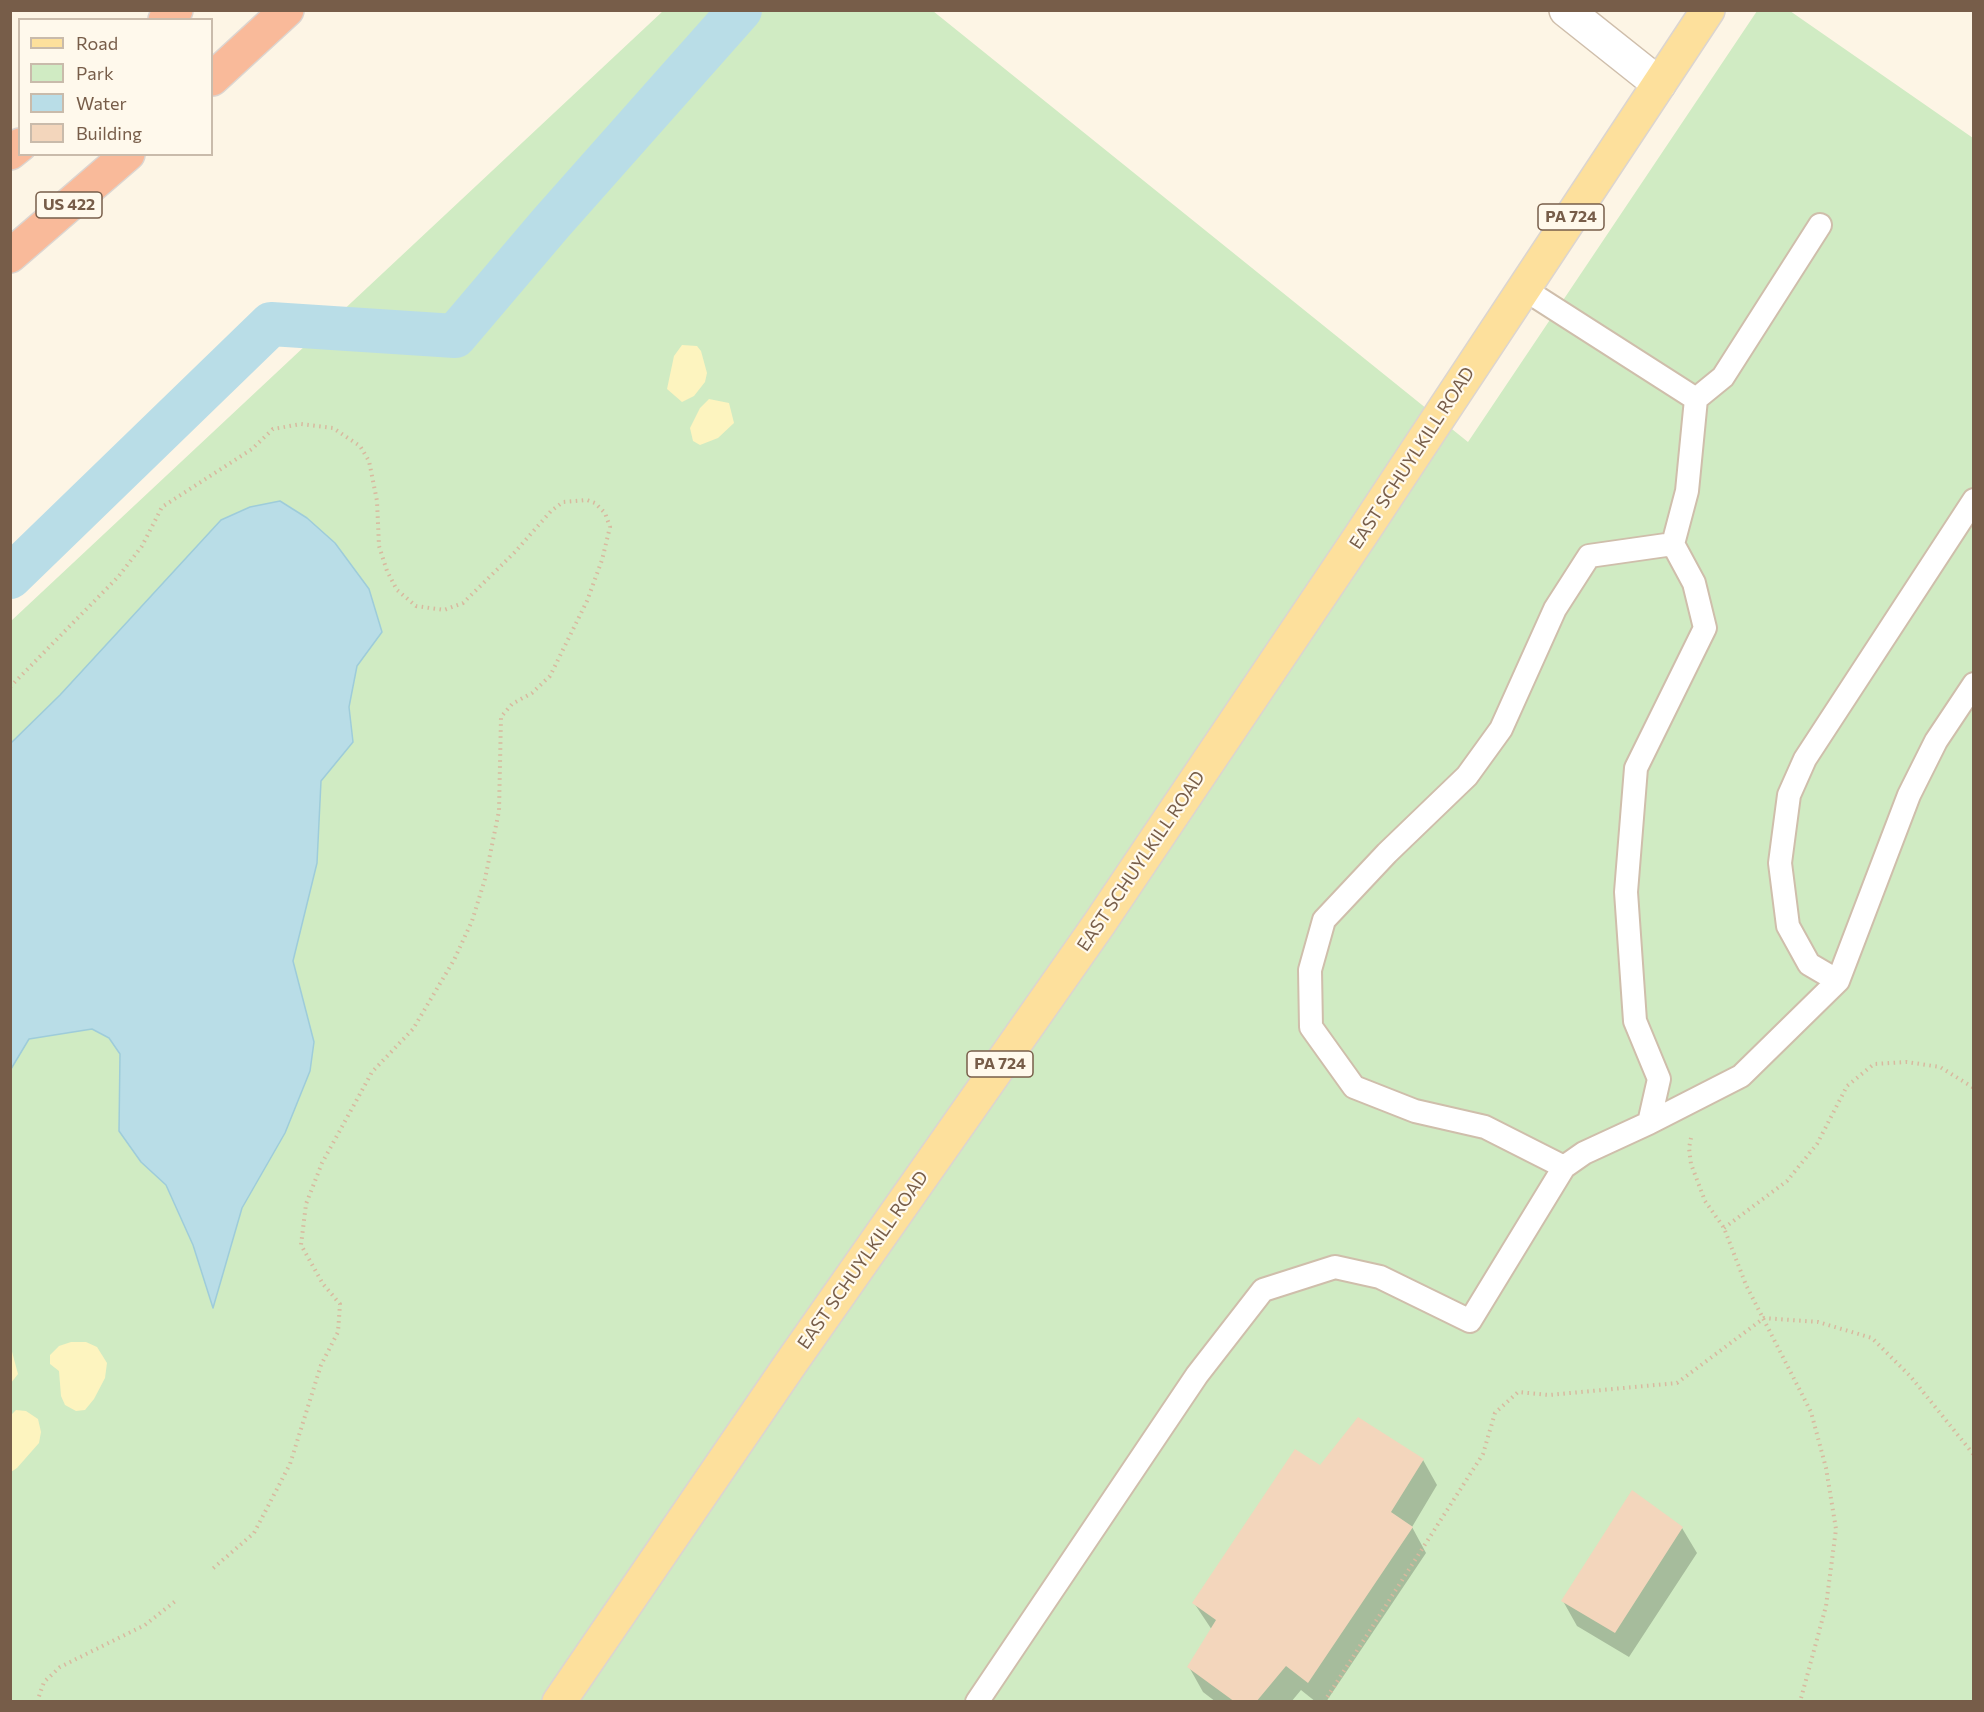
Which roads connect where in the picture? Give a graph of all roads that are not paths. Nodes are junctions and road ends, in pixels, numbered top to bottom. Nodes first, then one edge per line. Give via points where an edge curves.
1 (287, 10) edge
2 (1566, 10) edge
3 (1708, 10) edge
4 (213, 79) edge
5 (1659, 84) junction
6 (126, 156) edge
7 (1820, 225) dead end
8 (10, 256) edge
9 (1524, 289) junction
10 (1696, 399) junction
11 (1974, 500) edge
12 (1673, 544) junction
13 (1974, 684) edge
14 (1838, 981) junction
15 (1649, 1123) junction
16 (1564, 1167) junction
17 (559, 1701) edge
18 (977, 1701) edge

1 - 4 highway
2 - 5 street
3 - 5 main road, EAST SCHUYLKILL ROAD / PA 724
5 - 9 main road, EAST SCHUYLKILL ROAD / PA 724
6 - 8 highway, US 422
7 - 10 lane via 1723,377
9 - 10 lane
9 - 17 main road, EAST SCHUYLKILL ROAD / PA 724 via 1099,924 790,1363
10 - 12 lane via 1687,492
11 - 14 lane via 1805,759 1789,795 1780,863 1788,926 1809,964
12 - 15 lane via 1694,583 1705,628 1636,768 1626,892 1635,1021 1659,1079
12 - 16 lane via 1589,556 1555,609 1502,729 1467,776 1386,853 1324,920 1310,970 1311,1027 1354,1087 1415,1111 1485,1128
13 - 14 lane via 1936,741 1909,795
14 - 15 lane via 1741,1076
15 - 16 lane via 1584,1153
16 - 18 lane via 1470,1321 1380,1276 1335,1267 1263,1290 1197,1375

